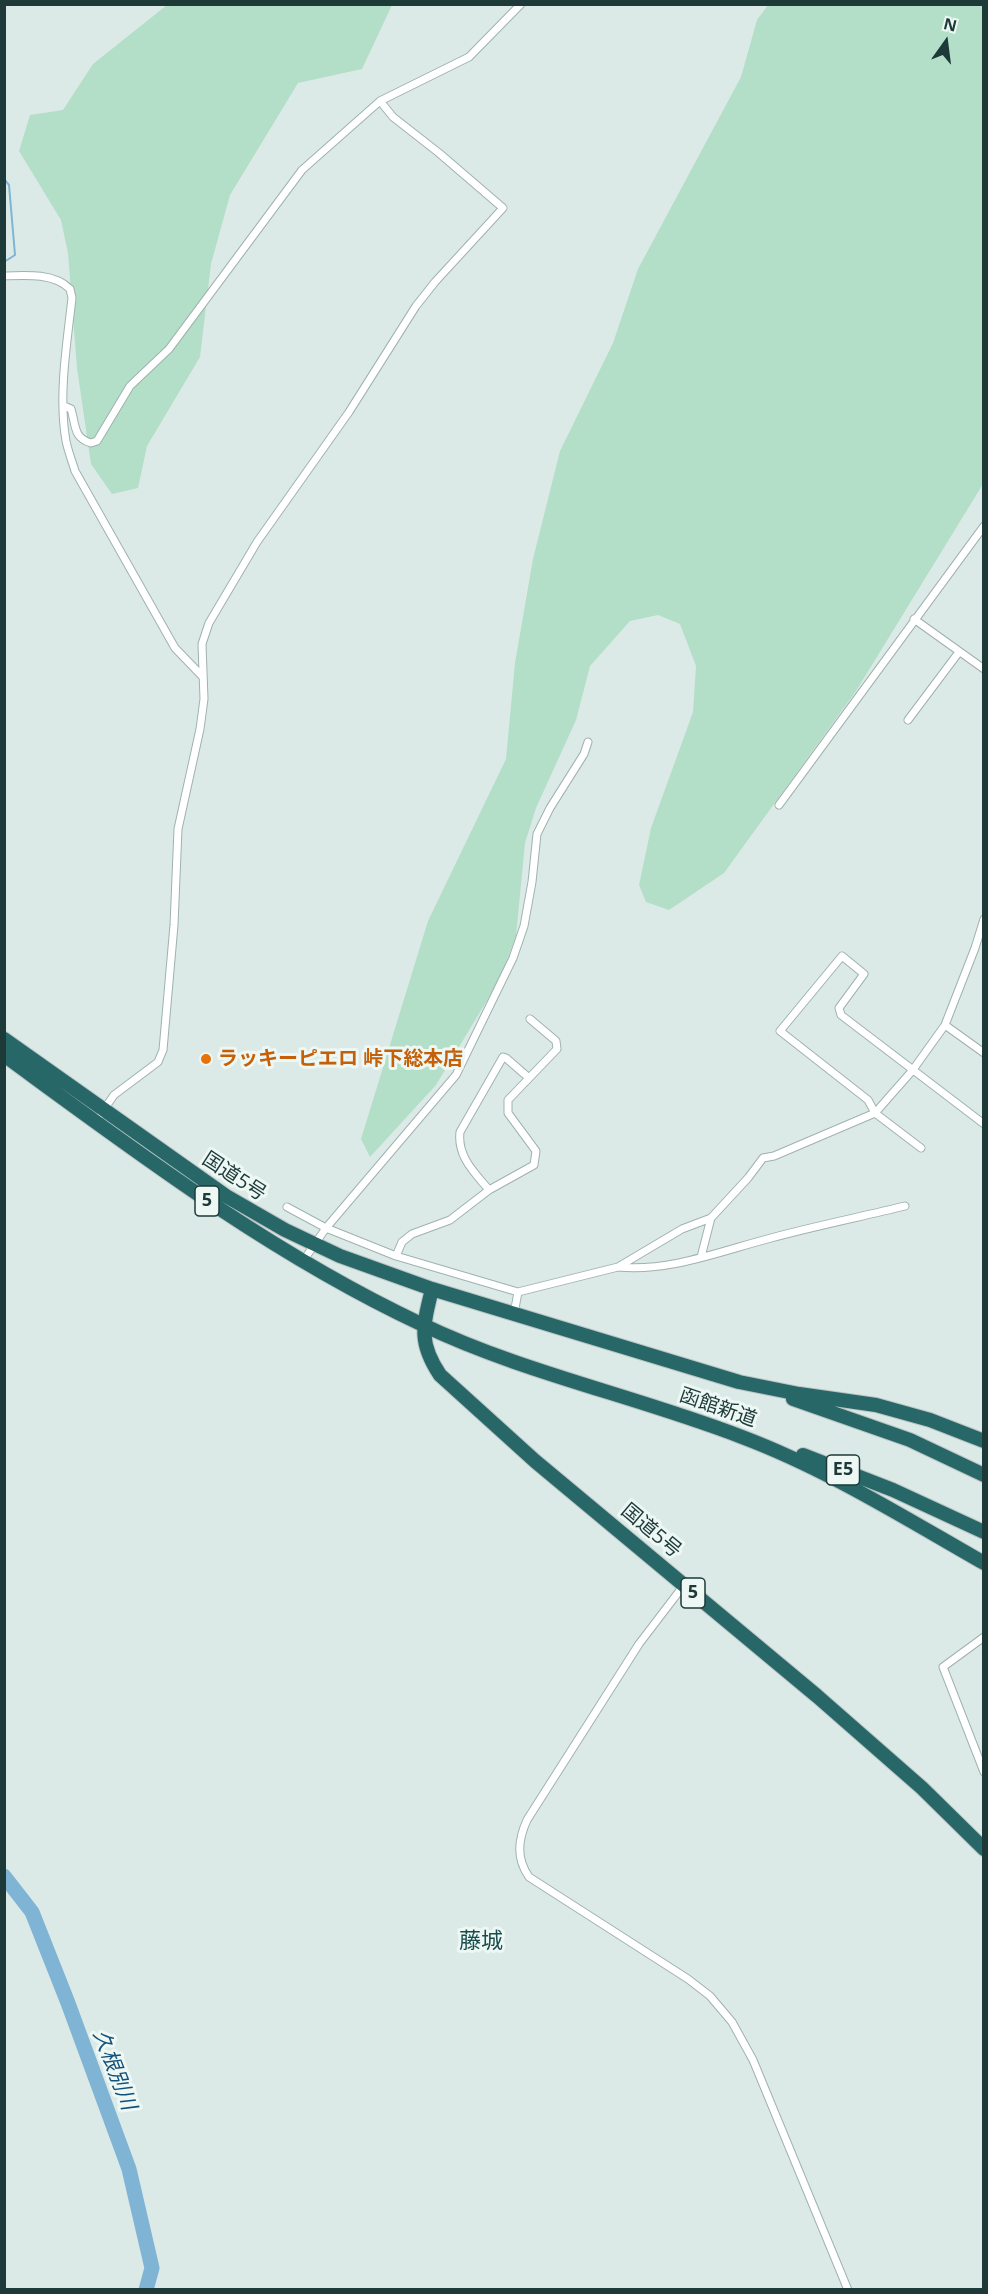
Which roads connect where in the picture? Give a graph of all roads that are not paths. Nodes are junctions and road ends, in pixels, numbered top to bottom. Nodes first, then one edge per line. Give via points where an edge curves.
1 (521, 4) edge
2 (380, 101) junction
3 (4, 276) edge
4 (64, 406) junction
5 (984, 526) edge
6 (914, 619) junction
7 (959, 652) junction
8 (984, 669) edge
9 (203, 678) junction
10 (908, 720) dead end
11 (588, 742) dead end
12 (778, 805) dead end
13 (984, 920) edge
14 (975, 948) junction
15 (984, 952) edge
16 (530, 1020) dead end
17 (945, 1025) junction
18 (4, 1039) edge
19 (984, 1053) edge
20 (4, 1055) edge
21 (912, 1071) junction
22 (529, 1078) junction
23 (875, 1113) junction
24 (100, 1115) junction
25 (984, 1124) edge
26 (921, 1148) dead end
27 (489, 1190) junction
28 (905, 1206) dead end
29 (287, 1207) dead end
30 (711, 1218) junction
31 (326, 1228) junction
32 (314, 1244) junction
33 (396, 1256) junction
34 (701, 1257) junction
35 (302, 1262) junction
36 (618, 1267) junction
37 (432, 1289) junction
38 (518, 1292) junction
39 (514, 1314) junction
40 (423, 1326) junction
41 (739, 1382) junction
42 (698, 1421) junction
43 (984, 1441) edge
44 (984, 1475) edge
45 (984, 1532) edge
46 (984, 1563) edge
47 (684, 1585) junction
48 (984, 1637) edge
49 (984, 1772) edge
50 (984, 1849) edge
51 (848, 2289) edge

1 - 2 street via 469,57
2 - 4 street via 302,170 169,349 130,386 97,441 80,439 71,409
2 - 9 street via 393,117 502,208 417,306 349,412 257,542 208,623 202,645
3 - 4 street via 57,279 70,289
4 - 9 street via 66,443 75,471 175,648
5 - 6 street
6 - 7 street
6 - 12 street
7 - 8 street
7 - 10 street
9 - 24 street via 200,729 178,829 164,1050 158,1062 114,1095
11 - 31 street via 537,834 524,926 513,958 456,1075
13 - 14 street
14 - 15 street
14 - 17 street
16 - 22 street via 557,1044
17 - 19 street
17 - 21 street
18 - 24 highway, 国道5号 / 5
20 - 24 highway, 国道5号 / 5
21 - 23 street
21 - 23 street via 841,1015 840,1008 864,974 842,956 780,1031 868,1100
21 - 25 street
22 - 27 street via 506,1107 536,1151 534,1165
22 - 27 street via 503,1057 460,1132 459,1142 466,1161
23 - 26 street
23 - 30 street via 763,1158
24 - 32 highway, 国道5号 / 5 via 265,1220
24 - 35 highway, 国道5号 / 5 via 214,1205
27 - 33 street via 450,1220 412,1234 402,1242
28 - 34 street
29 - 31 street
30 - 34 street
30 - 36 street via 682,1229
31 - 32 street
31 - 33 street
32 - 35 street
32 - 37 highway, 国道5号 / 5
33 - 38 street
34 - 36 street via 638,1269
35 - 40 highway, 国道5号 / 5
36 - 38 street
37 - 39 highway, 函館新道 / 5
37 - 40 highway, 国道5号 / 5
38 - 39 street
39 - 41 highway, 函館新道 / 5
40 - 42 highway, 函館新道 / 5 via 558,1377
40 - 47 highway, 国道5号 / 5 via 429,1358 440,1375 535,1461
41 - 43 highway, 函館新道 / 5 via 876,1404
41 - 44 highway via 910,1440
42 - 45 highway, E5 via 851,1473
42 - 46 highway, 函館新道 / 5 via 805,1463
47 - 50 highway, 国道5号 / 5 via 922,1788
47 - 51 street via 639,1644 527,1820 520,1838 520,1858 529,1876 688,1979 710,1996 732,2022 753,2060
48 - 49 street via 943,1667

